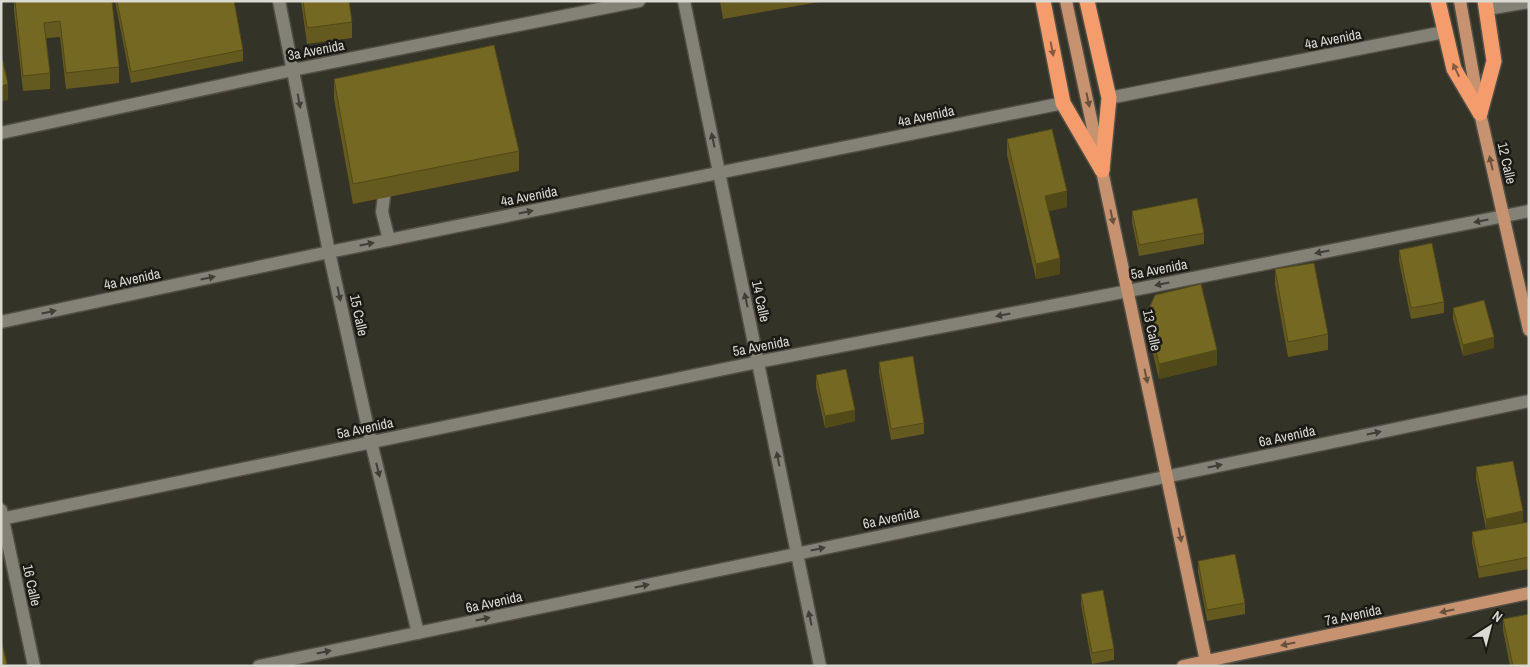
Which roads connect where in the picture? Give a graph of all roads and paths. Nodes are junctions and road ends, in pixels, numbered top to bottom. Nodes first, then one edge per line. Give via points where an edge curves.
1 (279, 1) edge
2 (639, 1) edge
3 (684, 1) edge
4 (1043, 1) edge
5 (1066, 1) edge
6 (1087, 1) edge
7 (1438, 1) edge
8 (1460, 1) edge
9 (1529, 2) edge
10 (1486, 5) edge
11 (1444, 32) junction
12 (293, 70) junction
13 (1109, 98) junction
14 (1063, 103) junction
15 (1480, 113) junction
16 (1, 133) edge
17 (1102, 170) junction
18 (392, 171) edge
19 (720, 174) junction
20 (1529, 211) edge
21 (1504, 216) junction
22 (389, 240) junction
23 (329, 252) junction
24 (1128, 291) junction
25 (1, 322) edge
26 (1529, 330) edge
27 (758, 362) junction
28 (1529, 401) edge
29 (371, 442) junction
30 (1167, 476) junction
31 (2, 515) edge
32 (797, 553) junction
33 (1529, 593) edge
34 (418, 633) junction
35 (1207, 663) edge
36 (34, 666) edge
37 (259, 666) edge
38 (820, 666) edge
39 (1183, 666) edge

1 - 12 street, 15 Calle
2 - 12 street, 3a Avenida
19 -> 3 street, 14 Calle
4 -> 14 highway
5 -> 17 main road, 13 Calle
6 - 13 highway
7 - 11 highway
8 - 15 main road, 12 Calle
9 - 10 street
10 - 15 highway via 1494,61
11 - 13 street, 4a Avenida
15 -> 11 highway via 1454,69
12 - 16 street, 3a Avenida
12 -> 23 street, 15 Calle
13 - 17 highway
14 - 17 highway
14 - 19 street, 4a Avenida
21 -> 15 main road, 12 Calle
17 -> 24 main road, 13 Calle
18 - 22 street via 385,184 382,212
22 -> 19 street, 4a Avenida
27 -> 19 street, 14 Calle
20 - 21 street, 5a Avenida
21 -> 24 street, 5a Avenida
21 - 26 main road, 12 Calle
23 -> 22 street, 4a Avenida
25 -> 23 street, 4a Avenida
23 -> 29 street, 15 Calle
24 -> 27 street, 5a Avenida
24 -> 30 main road, 13 Calle
27 - 29 street, 5a Avenida
32 -> 27 street, 14 Calle
30 -> 28 street, 6a Avenida
29 - 31 street, 5a Avenida
29 -> 34 street, 15 Calle
32 -> 30 street, 6a Avenida
30 -> 35 main road, 13 Calle
31 - 36 street, 16 Calle
34 -> 32 street, 6a Avenida
38 -> 32 street, 14 Calle
33 -> 35 main road, 7a Avenida
37 -> 34 street, 6a Avenida
35 - 39 main road, 7a Avenida

